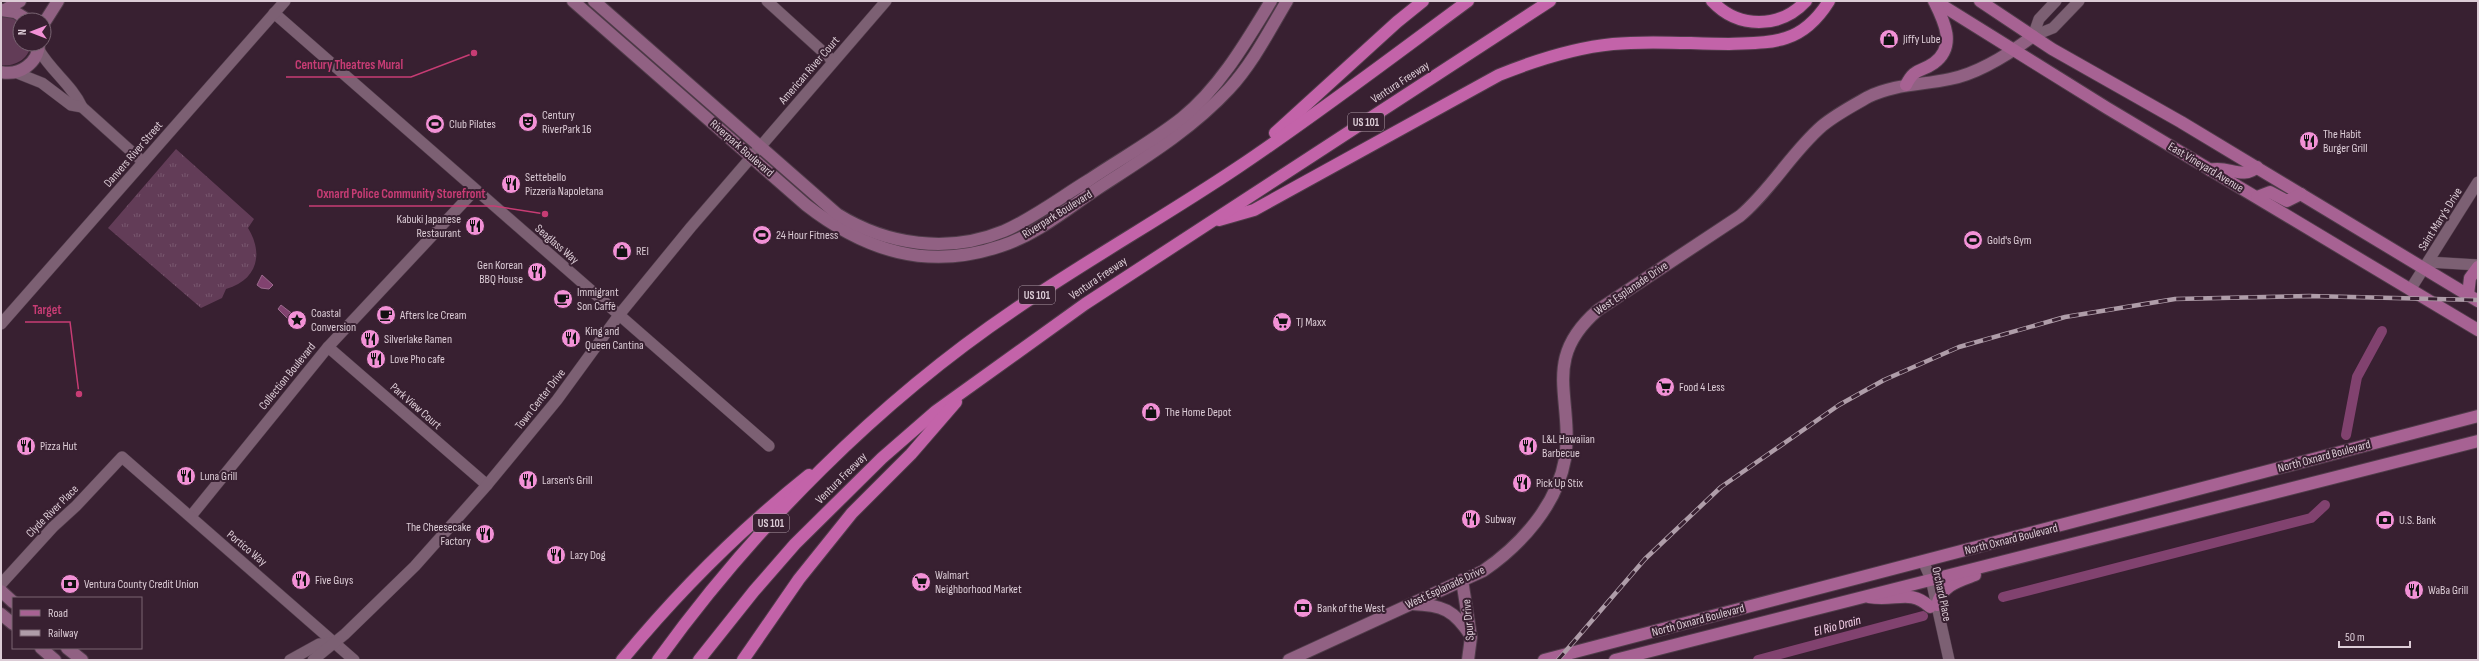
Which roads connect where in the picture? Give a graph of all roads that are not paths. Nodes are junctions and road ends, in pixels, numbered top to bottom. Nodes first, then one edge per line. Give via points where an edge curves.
1 (20, 1) edge
2 (58, 1) edge
3 (285, 1) edge
4 (573, 1) edge
5 (594, 1) edge
6 (767, 1) edge
7 (886, 1) edge
8 (1271, 1) edge
9 (1287, 1) edge
10 (1423, 1) edge
11 (1468, 1) edge
12 (1550, 1) edge
13 (1712, 1) edge
14 (1806, 1) edge
15 (1829, 1) edge
16 (1935, 1) edge
17 (1980, 1) edge
18 (2056, 1) edge
19 (2079, 1) edge
20 (3, 10) edge
21 (51, 12) edge
22 (274, 13) junction
23 (2036, 38) junction
24 (2013, 50) junction
25 (37, 52) edge
26 (42, 52) edge
27 (833, 61) junction
28 (6, 74) edge
29 (1906, 85) junction
30 (82, 107) junction
31 (755, 151) junction
32 (143, 162) junction
33 (2257, 167) junction
34 (1237, 168) junction
35 (2210, 170) junction
36 (2478, 182) edge
37 (475, 190) junction
38 (2301, 194) junction
39 (2257, 198) junction
40 (1206, 224) junction
41 (2426, 265) junction
42 (2478, 266) edge
43 (2410, 290) junction
44 (2473, 298) edge
45 (619, 315) junction
46 (1, 324) edge
47 (2478, 330) edge
48 (328, 347) junction
49 (975, 381) junction
50 (2478, 416) edge
51 (2478, 441) edge
52 (850, 442) junction
53 (769, 446) dead end
54 (122, 457) joint
55 (487, 485) junction
56 (192, 516) junction
57 (2047, 551) junction
58 (1923, 561) junction
59 (1462, 580) junction
60 (1928, 580) junction
61 (1, 584) edge
62 (1, 591) edge
63 (1862, 596) junction
64 (12, 601) edge
65 (1409, 604) junction
66 (1934, 606) junction
67 (1, 614) edge
68 (12, 623) edge
69 (1472, 637) junction
70 (333, 643) junction
71 (42, 649) edge
72 (68, 649) edge
73 (1948, 655) edge
74 (55, 660) edge
75 (82, 660) edge
76 (290, 660) edge
77 (313, 660) edge
78 (354, 660) edge
79 (622, 660) edge
80 (658, 660) edge
81 (699, 660) edge
82 (743, 660) edge
83 (1289, 660) edge
84 (1468, 660) edge
85 (1544, 660) edge
86 (1615, 660) edge

1 - 20 street
2 - 21 street
3 - 22 street, Danvers River Street
4 - 31 street, Riverpark Boulevard
5 - 31 street, Riverpark Boulevard
6 - 27 street
7 - 27 street, American River Court
8 - 31 street, Riverpark Boulevard via 1244,46 1215,86 1182,117 1025,220 987,237 967,242 927,244 904,242 878,235 836,214
9 - 31 street, Riverpark Boulevard via 1256,55 1230,88 1198,119 1160,148 1032,232 1002,246 972,254 948,256 902,254 880,248 853,237 823,219
10 - 34 highway
11 - 34 highway, Ventura Freeway / US 101
12 - 40 highway, Ventura Freeway / US 101
13 - 14 highway via 1730,15 1744,21 1758,22 1786,16
15 - 40 highway via 1806,28 1787,38 1774,41 1750,44 1614,44 1533,61 1499,75 1254,210
16 - 24 main road, East Vineyard Avenue
16 - 29 main road via 1948,32 1944,51 1935,62 1912,73
17 - 23 main road
18 - 23 street via 2039,19
19 - 23 street via 2053,28
22 - 32 street, Danvers River Street
22 - 37 street, Seaglass Way
23 - 24 street, West Esplanade Drive
23 - 33 main road
24 - 29 street, West Esplanade Drive via 1982,68 1952,79
24 - 35 main road, East Vineyard Avenue
25 - 28 street via 35,59
26 - 30 street via 56,75 77,96
27 - 31 street, American River Court
28 - 30 street via 42,83 71,105
29 - 59 street, West Esplanade Drive via 1878,92 1827,122 1798,150 1754,205 1598,310 1579,328 1572,338 1563,363 1565,458 1553,495 1542,514 1504,555 1483,571
30 - 32 street
31 - 45 street, Town Center Drive
32 - 46 street, Danvers River Street
33 - 35 main road via 2251,172 2241,174 2224,168
33 - 38 main road
34 - 52 highway, Ventura Freeway / US 101 via 1013,310 921,379
35 - 39 main road, East Vineyard Avenue
36 - 41 street, Saint Mary's Drive
37 - 45 street, Seaglass Way
37 - 48 street, Collection Boulevard
38 - 39 main road via 2287,201 2270,192
38 - 41 main road
39 - 43 main road, East Vineyard Avenue
40 - 49 highway, Ventura Freeway / US 101
41 - 42 street
41 - 43 street, Saint Mary's Drive
41 - 44 main road
42 - 44 main road via 2470,278
43 - 47 main road, East Vineyard Avenue
45 - 53 street, Seaglass Way
45 - 55 street, Town Center Drive via 557,400
48 - 55 street, Park View Court
48 - 56 street, Collection Boulevard
49 - 81 highway, Ventura Freeway / US 101 via 887,453 835,503 754,591
49 - 82 highway via 911,454 852,513 799,579
50 - 58 main road, North Oxnard Boulevard
51 - 57 main road, North Oxnard Boulevard
52 - 79 highway via 760,514 682,591
52 - 80 highway, Ventura Freeway / US 101 via 759,536 695,609
54 - 56 street, Portico Way
54 - 61 street, Clyde River Place
55 - 70 street, Town Center Drive via 415,566
56 - 70 street, Portico Way
57 - 60 main road, North Oxnard Boulevard
57 - 66 main road via 1950,584
58 - 60 street, Orchard Place
58 - 85 main road, North Oxnard Boulevard
59 - 65 street, West Esplanade Drive
59 - 69 street, Spur Drive
60 - 63 main road, North Oxnard Boulevard
60 - 66 street, Orchard Place
62 - 64 street
63 - 66 main road via 1880,599 1918,597
63 - 86 main road, North Oxnard Boulevard
65 - 69 street via 1429,605 1450,611 1460,619
65 - 83 street, West Esplanade Drive
66 - 73 street, Orchard Place
67 - 68 street
69 - 84 street, Spur Drive
70 - 76 street via 319,644
70 - 77 street, Town Center Drive
70 - 78 street, Portico Way
71 - 74 street
72 - 75 street

